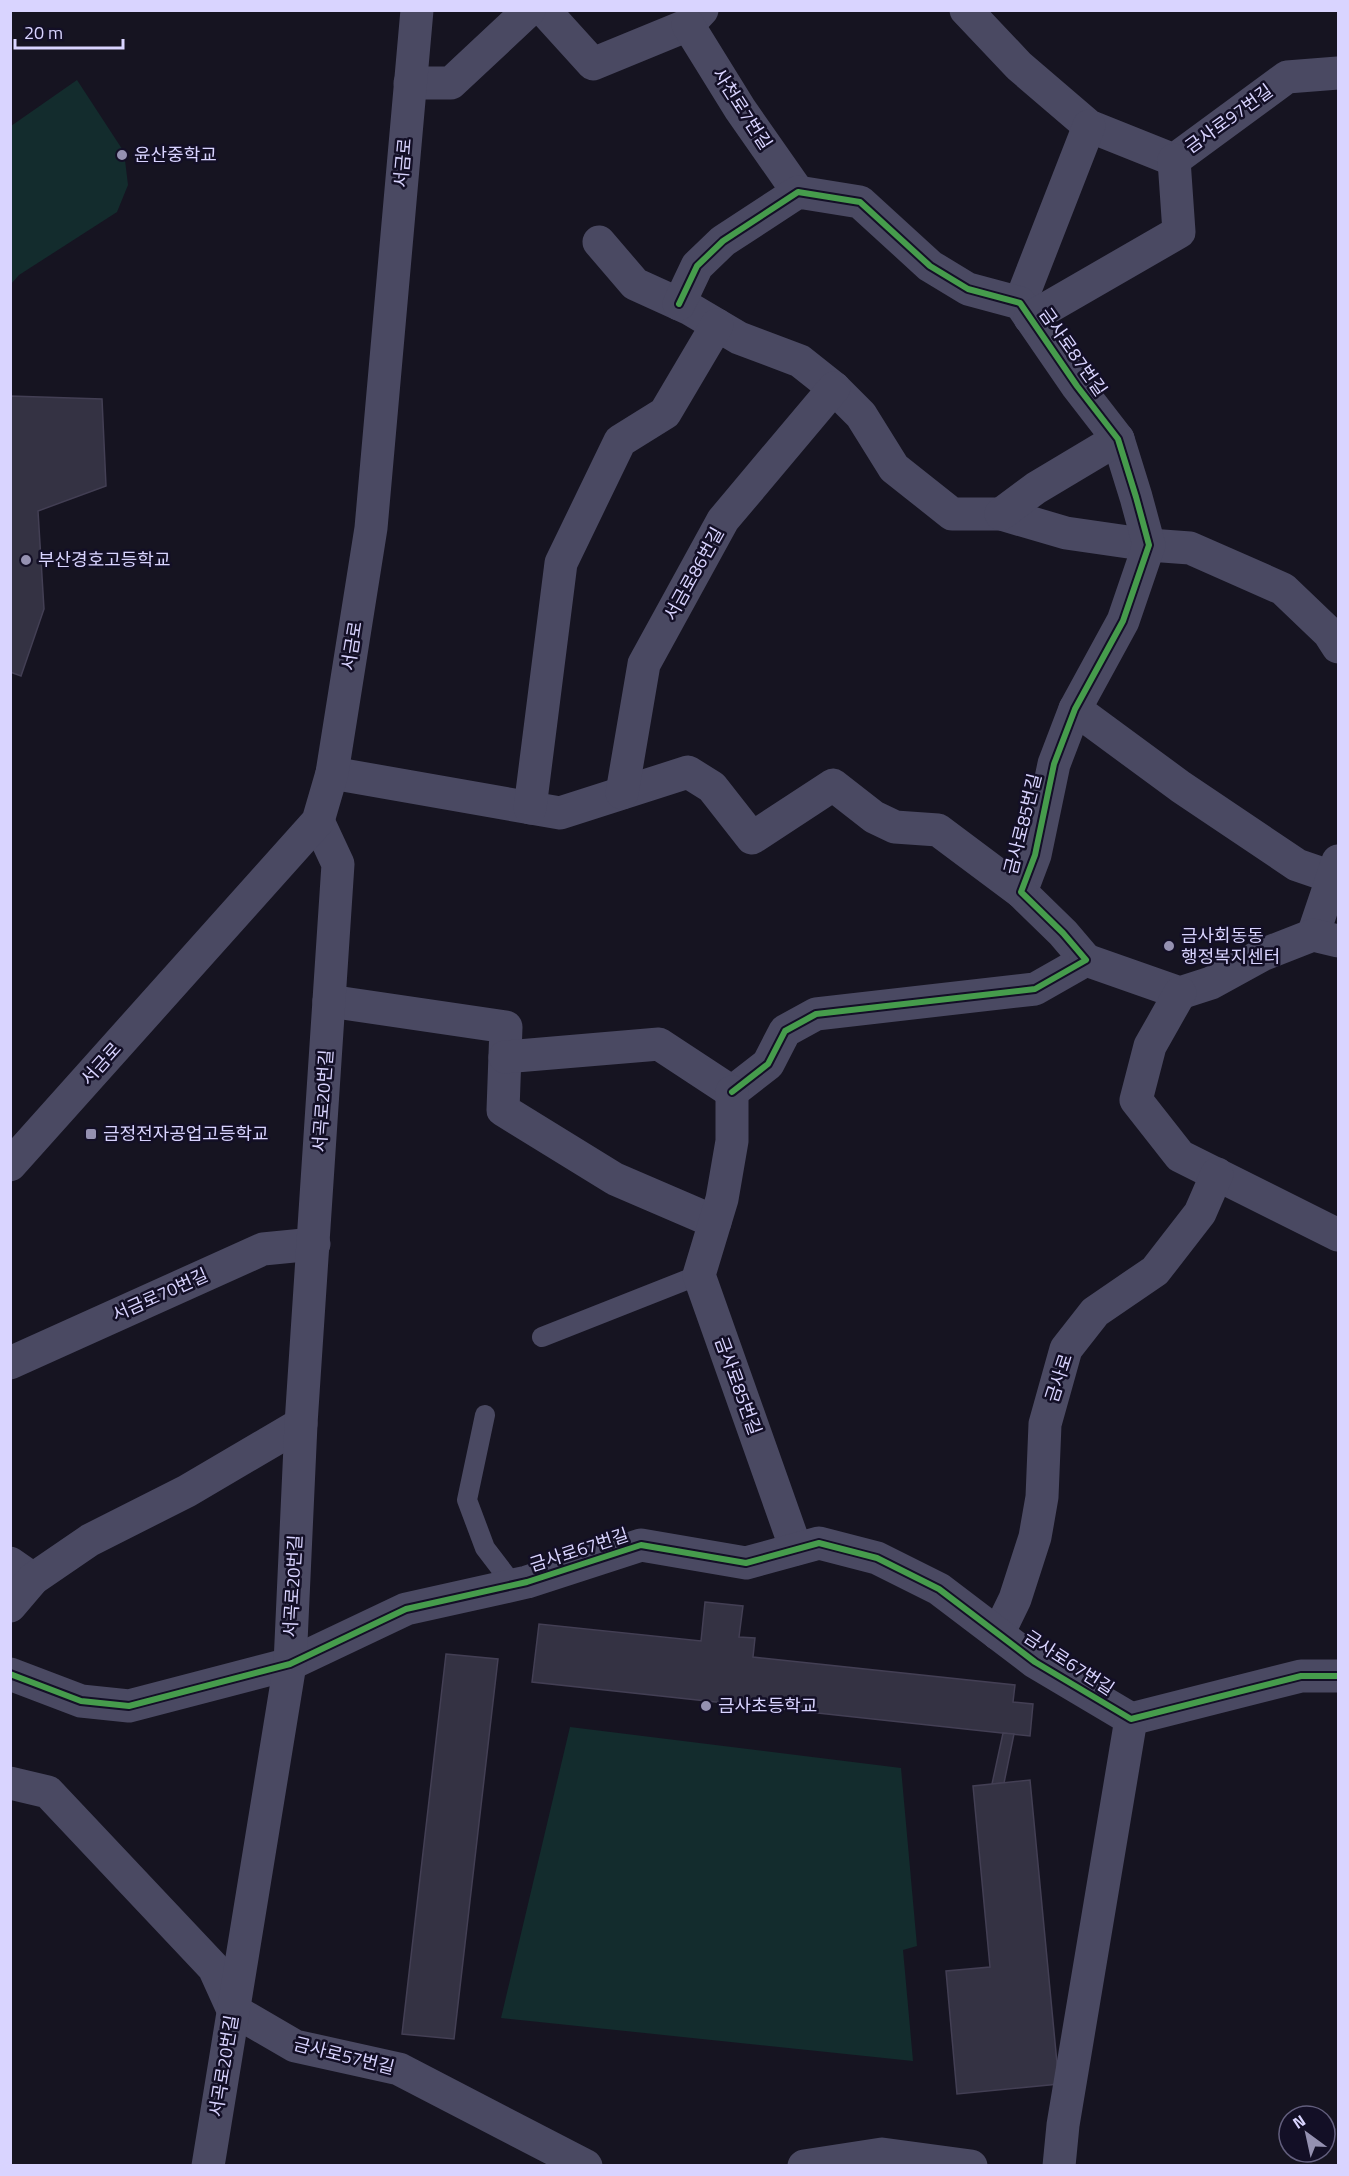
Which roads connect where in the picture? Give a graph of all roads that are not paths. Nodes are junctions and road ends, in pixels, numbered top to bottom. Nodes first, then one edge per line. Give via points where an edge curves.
1 (417, 10) edge
2 (529, 10) edge
3 (544, 10) edge
4 (966, 10) edge
5 (695, 18) edge
6 (1338, 73) edge
7 (410, 83) junction
8 (1089, 126) junction
9 (1174, 160) junction
10 (798, 192) junction
11 (599, 242) dead end
12 (679, 304) junction
13 (1025, 311) junction
14 (717, 325) junction
15 (834, 388) junction
16 (1118, 439) junction
17 (1000, 514) junction
18 (1149, 545) junction
19 (1338, 648) edge
20 (1075, 709) junction
21 (332, 773) junction
22 (622, 793) junction
23 (530, 808) junction
24 (318, 821) junction
25 (1335, 869) edge
26 (1021, 892) junction
27 (1326, 938) edge
28 (1086, 960) junction
29 (1180, 993) junction
30 (329, 1001) junction
31 (506, 1042) junction
32 (732, 1092) junction
33 (10, 1165) edge
34 (1217, 1174) junction
35 (715, 1222) junction
36 (1338, 1235) edge
37 (314, 1244) junction
38 (699, 1275) junction
39 (542, 1337) dead end
40 (10, 1363) edge
41 (485, 1415) dead end
42 (301, 1424) junction
43 (796, 1549) junction
44 (22, 1571) edge
45 (514, 1586) junction
46 (10, 1606) edge
47 (999, 1634) junction
48 (290, 1664) junction
49 (10, 1674) edge
50 (1338, 1676) edge
51 (1131, 1719) junction
52 (10, 1783) edge
53 (233, 2010) junction
54 (208, 2166) edge
55 (586, 2166) edge
56 (804, 2166) edge
57 (971, 2166) edge
58 (1059, 2166) edge

1 - 7 street, 서금로
2 - 7 street via 451,83
3 - 5 street, 사천로7번길 via 593,64
4 - 8 street, 금사로97번길 via 1019,66
5 - 10 street, 사천로7번길 via 740,109
6 - 9 street, 금사로97번길 via 1287,77
7 - 21 street, 서금로 via 371,528
8 - 9 street, 금사로97번길
8 - 13 street
9 - 13 street via 1179,232
10 - 12 street via 717,247 697,266
10 - 13 street, 금사로87번길 via 860,202 930,266 968,288
11 - 12 street via 635,284
12 - 14 street
13 - 16 street, 금사로87번길
14 - 15 street via 739,338 800,361
14 - 23 street via 665,413 620,441 561,563
15 - 17 street via 861,415 894,468 952,514
15 - 22 street, 서금로86번길 via 723,520 644,664
16 - 17 street
16 - 18 street, 금사로87번길
17 - 18 street via 1066,533
18 - 19 street via 1190,548 1283,589 1329,633
18 - 20 street, 금사로85번길 via 1123,621
20 - 25 street via 1297,865
20 - 26 street, 금사로85번길 via 1054,764 1035,855
21 - 23 street
21 - 24 street, 서금로
22 - 23 street via 560,813
22 - 26 street, 금사로85번길 via 688,771 712,787 752,838 833,785 874,817 895,827 938,830
24 - 30 street, 서곡로20번길 via 338,864
24 - 33 street, 서금로
25 - 27 street
26 - 28 street, 금사로85번길
27 - 29 street via 1262,955 1211,983
28 - 29 street
28 - 32 street via 1035,989 816,1014 785,1031 768,1064
29 - 34 street via 1150,1046 1136,1100 1180,1156
30 - 31 street
30 - 37 street, 서곡로20번길
31 - 32 street via 659,1044
31 - 35 street via 503,1110 615,1179
32 - 35 street via 732,1141
34 - 36 street
34 - 47 street, 금사로 via 1200,1213 1155,1271 1095,1312 1066,1350 1045,1424 1042,1497 1035,1537
35 - 38 street
37 - 40 street, 서금로70번길 via 263,1249
37 - 42 street, 서곡로20번길
38 - 39 lane
38 - 43 street, 금사로85번길
41 - 45 lane, 금사로67번길 via 467,1500 485,1548
42 - 44 street via 187,1491
42 - 48 street, 서곡로20번길
43 - 45 street, 금사로67번길 via 746,1563 641,1545
43 - 47 street, 금사로67번길 via 819,1543 877,1558 939,1589
44 - 46 street
45 - 48 street, 금사로67번길 via 406,1609
47 - 51 street, 금사로67번길 via 1035,1662
48 - 49 street, 금사로67번길 via 129,1706 81,1701
48 - 53 street, 서곡로20번길
50 - 51 street via 1301,1676
51 - 58 street
52 - 53 street via 48,1792 214,1968
53 - 54 street, 서곡로20번길
53 - 55 street, 금사로57번길 via 295,2046 399,2069
56 - 57 street via 882,2154

